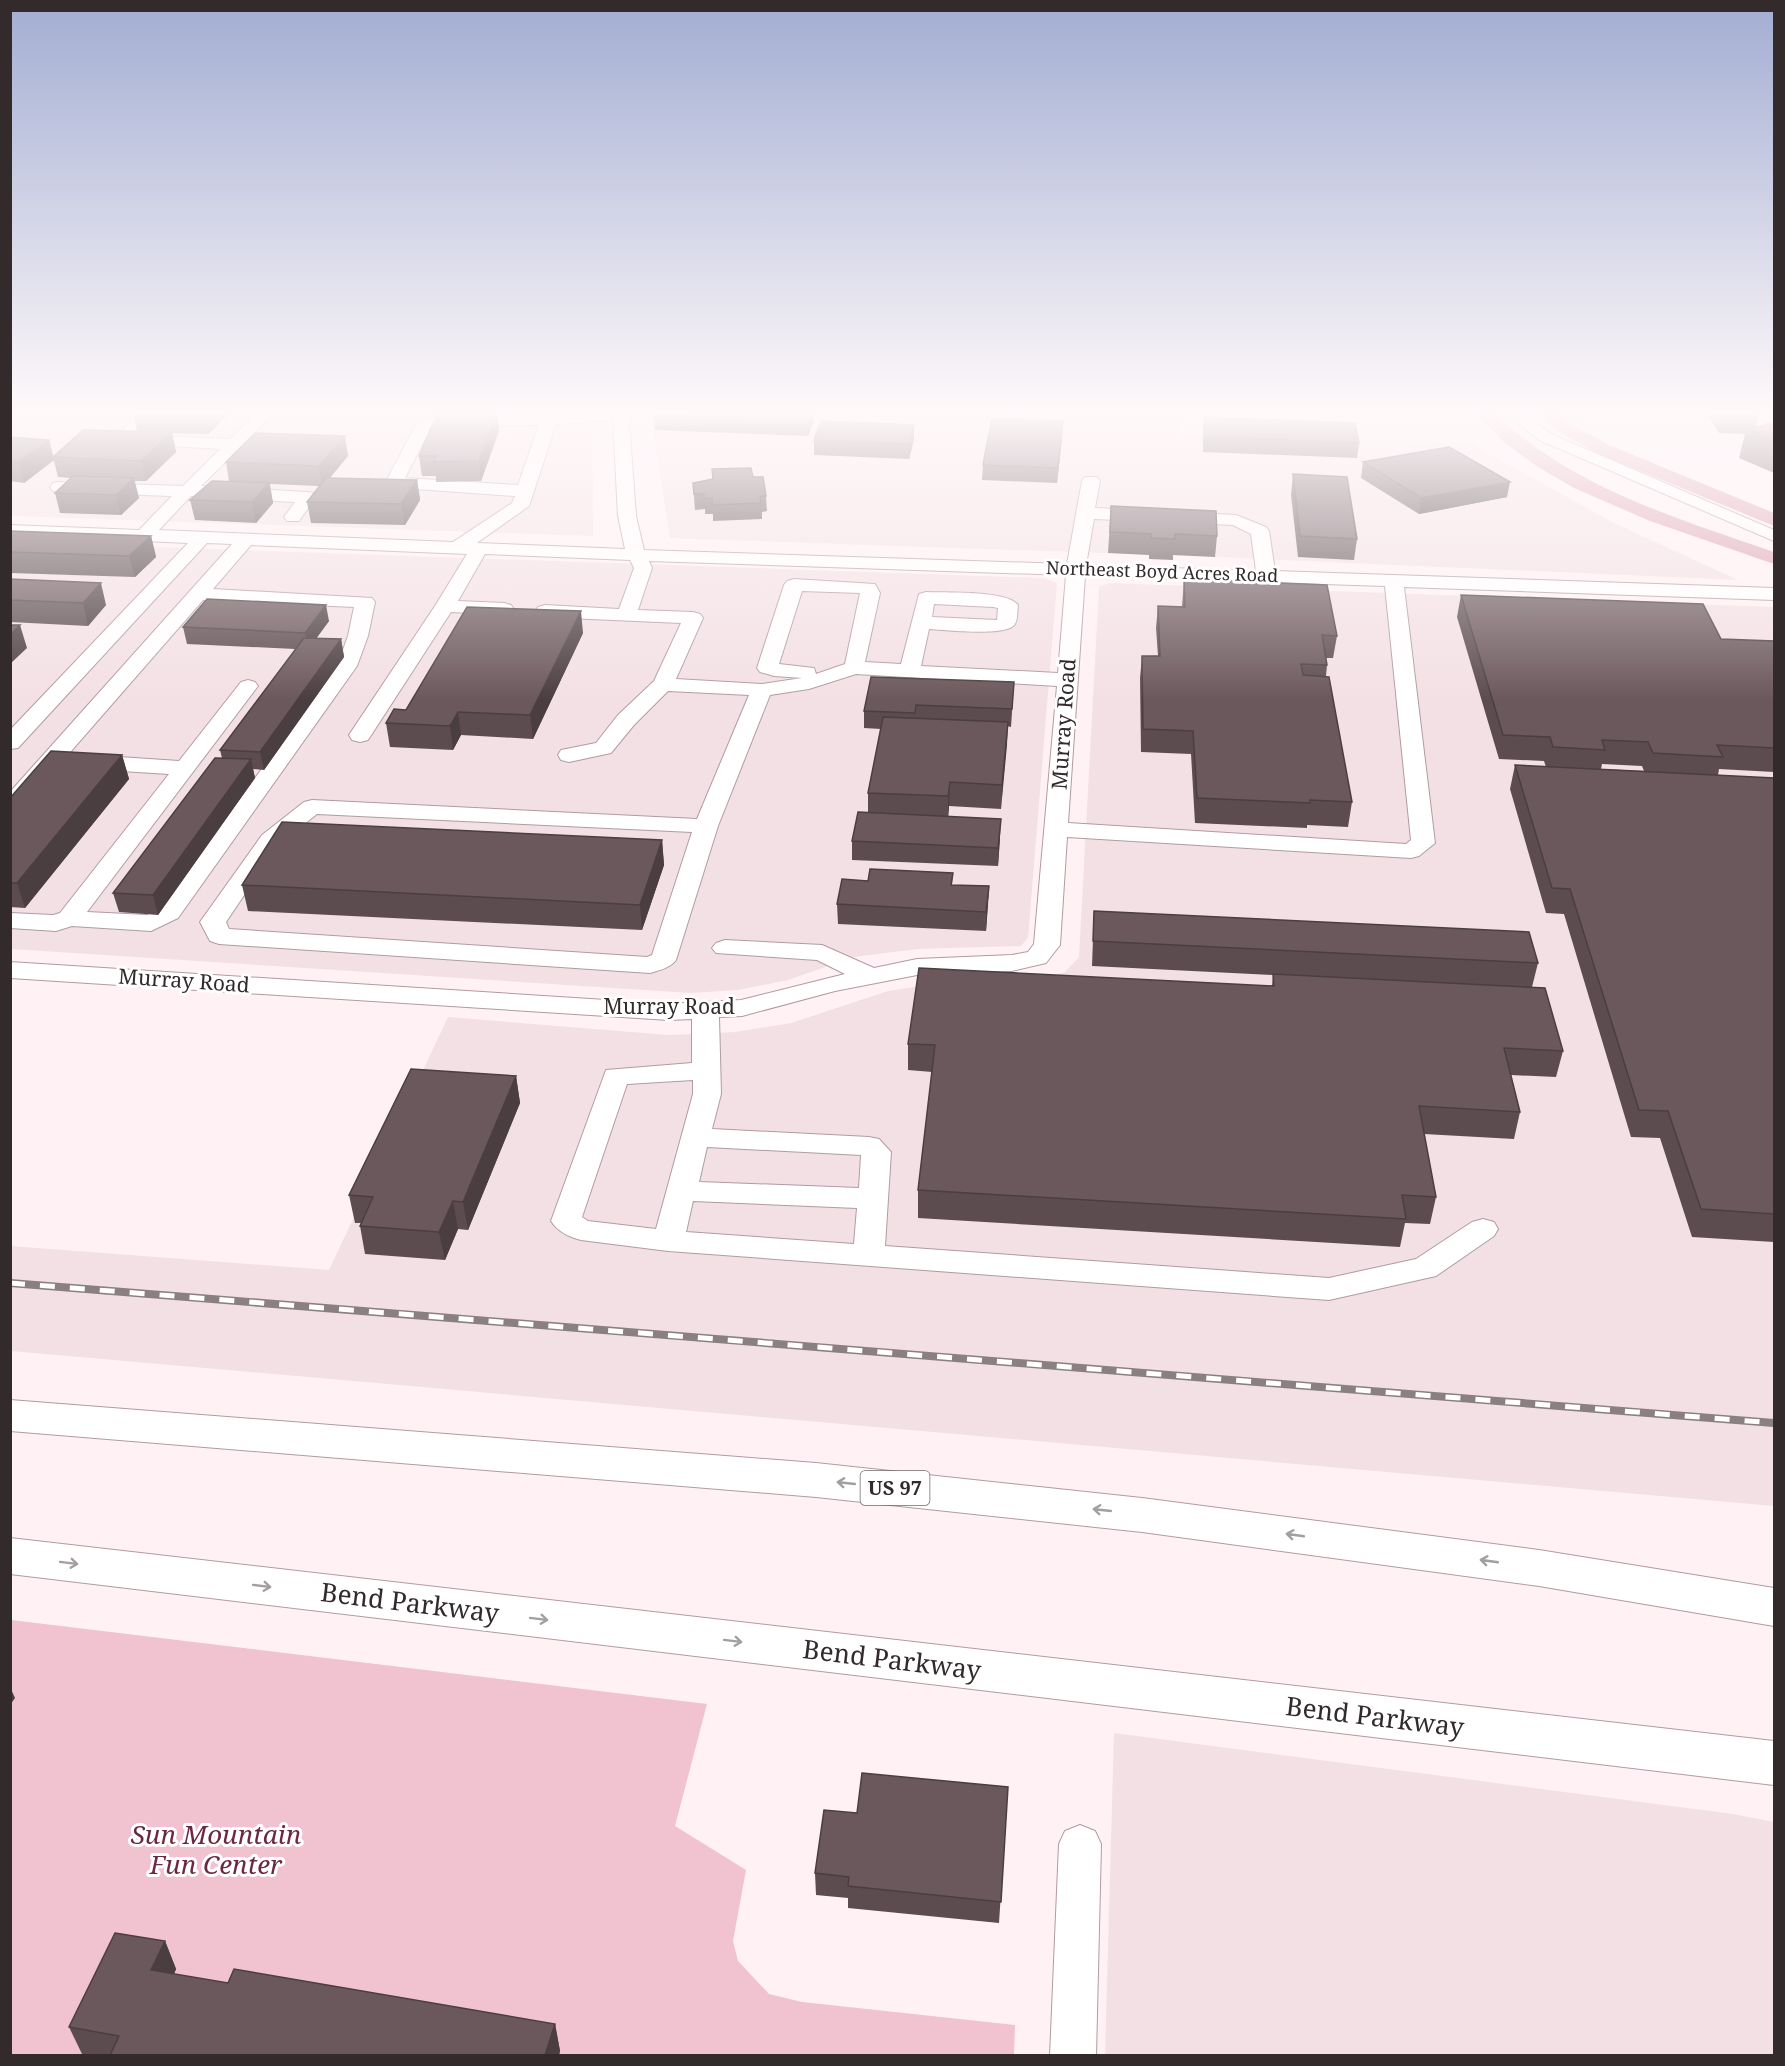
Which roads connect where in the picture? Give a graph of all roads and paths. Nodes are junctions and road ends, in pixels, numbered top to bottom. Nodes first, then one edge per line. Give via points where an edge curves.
1 (171, 507) edge
2 (300, 507) edge
3 (518, 507) edge
4 (628, 507) edge
5 (1087, 507) edge
6 (1708, 507) edge
7 (1086, 513) junction
8 (293, 517) dead end
9 (10, 530) edge
10 (144, 536) junction
11 (1774, 536) edge
12 (202, 538) junction
13 (246, 540) junction
14 (457, 548) junction
15 (479, 549) junction
16 (636, 555) junction
17 (1076, 569) junction
18 (1266, 576) junction
19 (1394, 580) junction
20 (198, 594) junction
21 (1774, 594) edge
22 (445, 606) junction
23 (626, 615) junction
24 (921, 623) dead end
25 (845, 671) junction
26 (910, 671) junction
27 (1068, 680) junction
28 (663, 684) junction
29 (248, 686) dead end
30 (762, 690) junction
31 (360, 735) dead end
32 (10, 743) edge
33 (569, 755) dead end
34 (51, 760) junction
35 (185, 768) junction
36 (10, 807) edge
37 (705, 826) junction
38 (1056, 829) junction
39 (69, 918) junction
40 (10, 920) edge
41 (725, 948) dead end
42 (10, 970) edge
43 (871, 976) junction
44 (705, 1010) junction
45 (706, 1071) junction
46 (696, 1137) junction
47 (681, 1191) junction
48 (873, 1199) junction
49 (1483, 1229) dead end
50 (668, 1241) junction
51 (869, 1255) junction
52 (10, 1415) edge
53 (10, 1556) edge
54 (1539, 1568) junction
55 (1774, 1591) edge
56 (1774, 1607) edge
57 (1762, 1763) edge
58 (1080, 1844) dead end
59 (1073, 2055) edge

1 - 10 street
2 - 8 street
3 - 14 street
4 - 16 street
5 - 7 street, Murray Road
6 - 11 street
7 - 17 street, Murray Road
7 - 18 street via 1236,520 1260,531
9 - 10 street, Northeast Boyd Acres Road
10 - 12 street, Northeast Boyd Acres Road
12 - 13 street, Northeast Boyd Acres Road
12 - 32 street
13 - 14 street, Northeast Boyd Acres Road
13 - 20 street
14 - 15 street, Northeast Boyd Acres Road
15 - 16 street, Northeast Boyd Acres Road
15 - 22 street
16 - 17 street, Northeast Boyd Acres Road
16 - 23 street via 643,568
17 - 18 street, Northeast Boyd Acres Road
17 - 27 street, Murray Road
18 - 19 street, Northeast Boyd Acres Road
19 - 21 street, Northeast Boyd Acres Road
19 - 38 street via 1423,843 1411,851
20 - 34 street
20 - 39 street via 365,602 346,666 169,913 151,923
22 - 23 street
22 - 31 street
23 - 28 street via 693,618
24 - 26 street
25 - 25 street via 767,668 794,585 868,588 870,593
25 - 26 street
25 - 30 street via 808,683
26 - 27 street
27 - 38 street, Murray Road
28 - 30 street
28 - 33 street via 603,748
29 - 35 street
30 - 37 street
34 - 35 street
34 - 36 street
35 - 39 street
37 - 37 street via 663,960 650,965 219,936 213,922 270,840 312,807
38 - 43 street, Murray Road via 1047,945 1037,958 1012,963 917,967
39 - 40 street via 56,923
41 - 43 street via 822,953
42 - 44 street, Murray Road via 669,1012
43 - 44 street, Murray Road via 742,1008
44 - 45 street
45 - 46 street via 707,1094
45 - 50 street via 616,1076 566,1221 581,1230
46 - 47 street
46 - 48 street via 869,1146 876,1152
47 - 48 street
47 - 50 street
48 - 51 street
49 - 51 street via 1425,1268 1329,1289
50 - 51 street
54 -> 52 highway, US 97 via 1142,1515 816,1479
53 -> 57 highway, Bend Parkway
54 - 55 highway
54 - 56 highway, US 97
58 - 59 street

